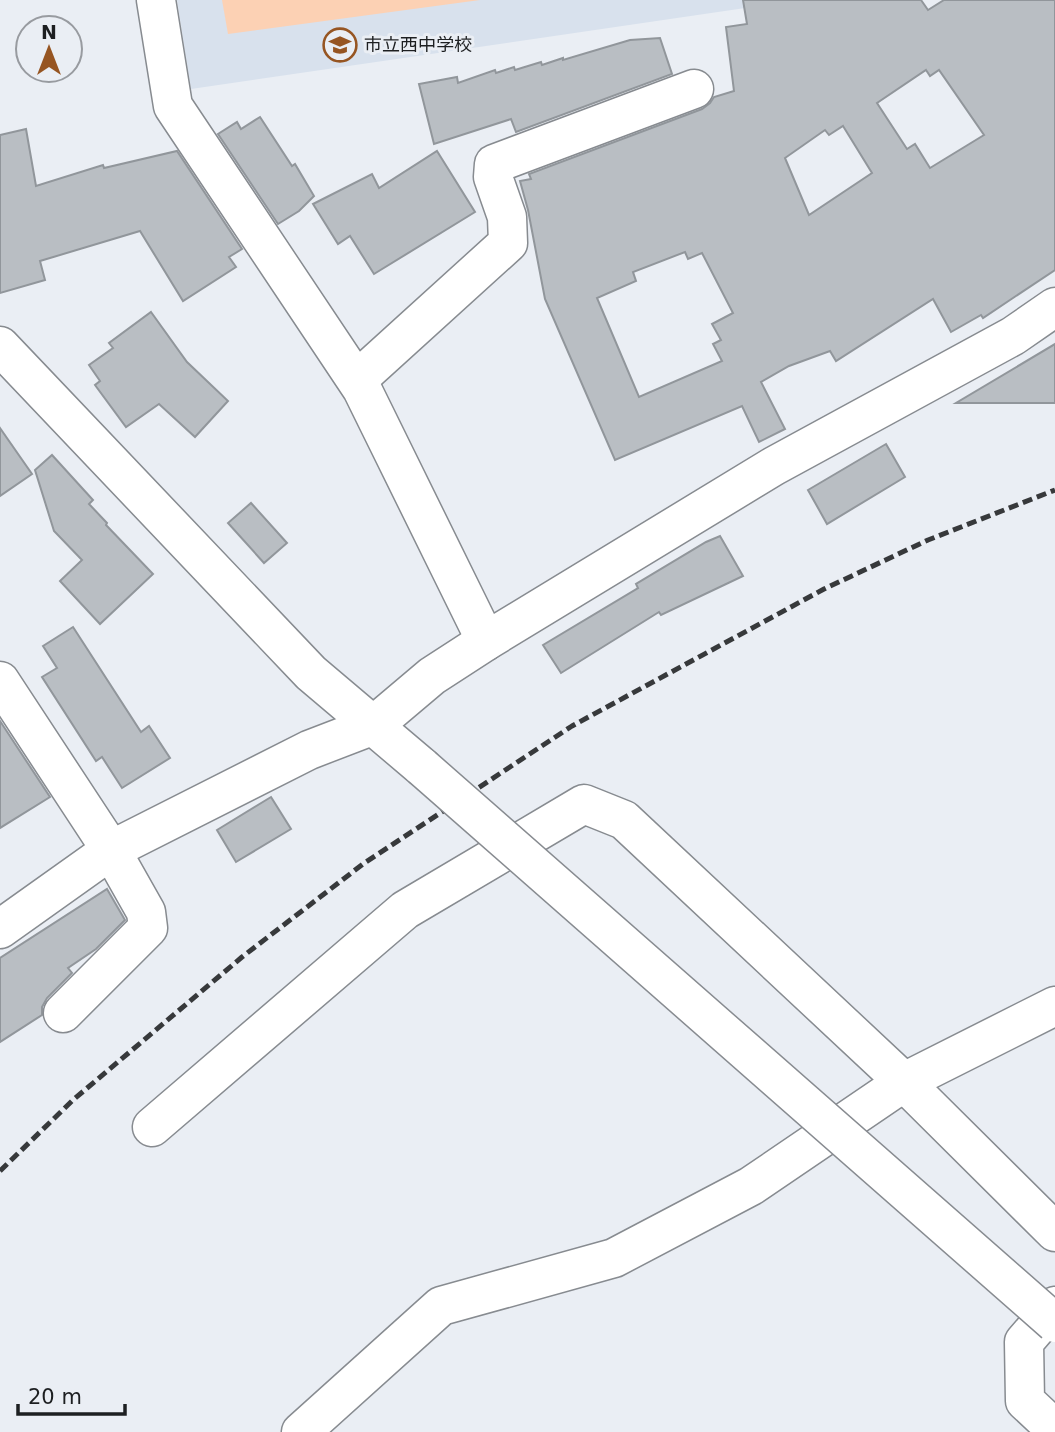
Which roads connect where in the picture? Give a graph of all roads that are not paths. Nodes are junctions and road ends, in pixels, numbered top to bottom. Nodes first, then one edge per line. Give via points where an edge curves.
1 (156, 0) edge
2 (694, 89) dead end
3 (1055, 307) edge
4 (0, 346) edge
5 (357, 380) junction
6 (486, 641) junction
7 (0, 681) edge
8 (15, 724) edge
9 (374, 725) junction
10 (111, 850) junction
11 (0, 929) edge
12 (1055, 1006) edge
13 (63, 1013) dead end
14 (904, 1082) junction
15 (152, 1127) dead end
16 (1055, 1232) edge
17 (1055, 1306) edge
18 (1055, 1322) edge
19 (1055, 1429) edge
20 (301, 1432) edge

1 - 5 street via 173,106
2 - 5 street via 494,164 508,243
3 - 6 street via 1013,336 774,466
4 - 9 street via 311,673
5 - 6 street
6 - 9 street via 432,676
7 - 8 street
8 - 10 street
9 - 10 street via 309,750
9 - 18 street, bridge
10 - 11 street
10 - 13 street via 146,912 148,928
12 - 14 street
14 - 15 street via 624,820 584,804 405,909
14 - 16 street
14 - 20 street via 751,1186 614,1258 441,1306
17 - 19 street via 1024,1342 1024,1401

